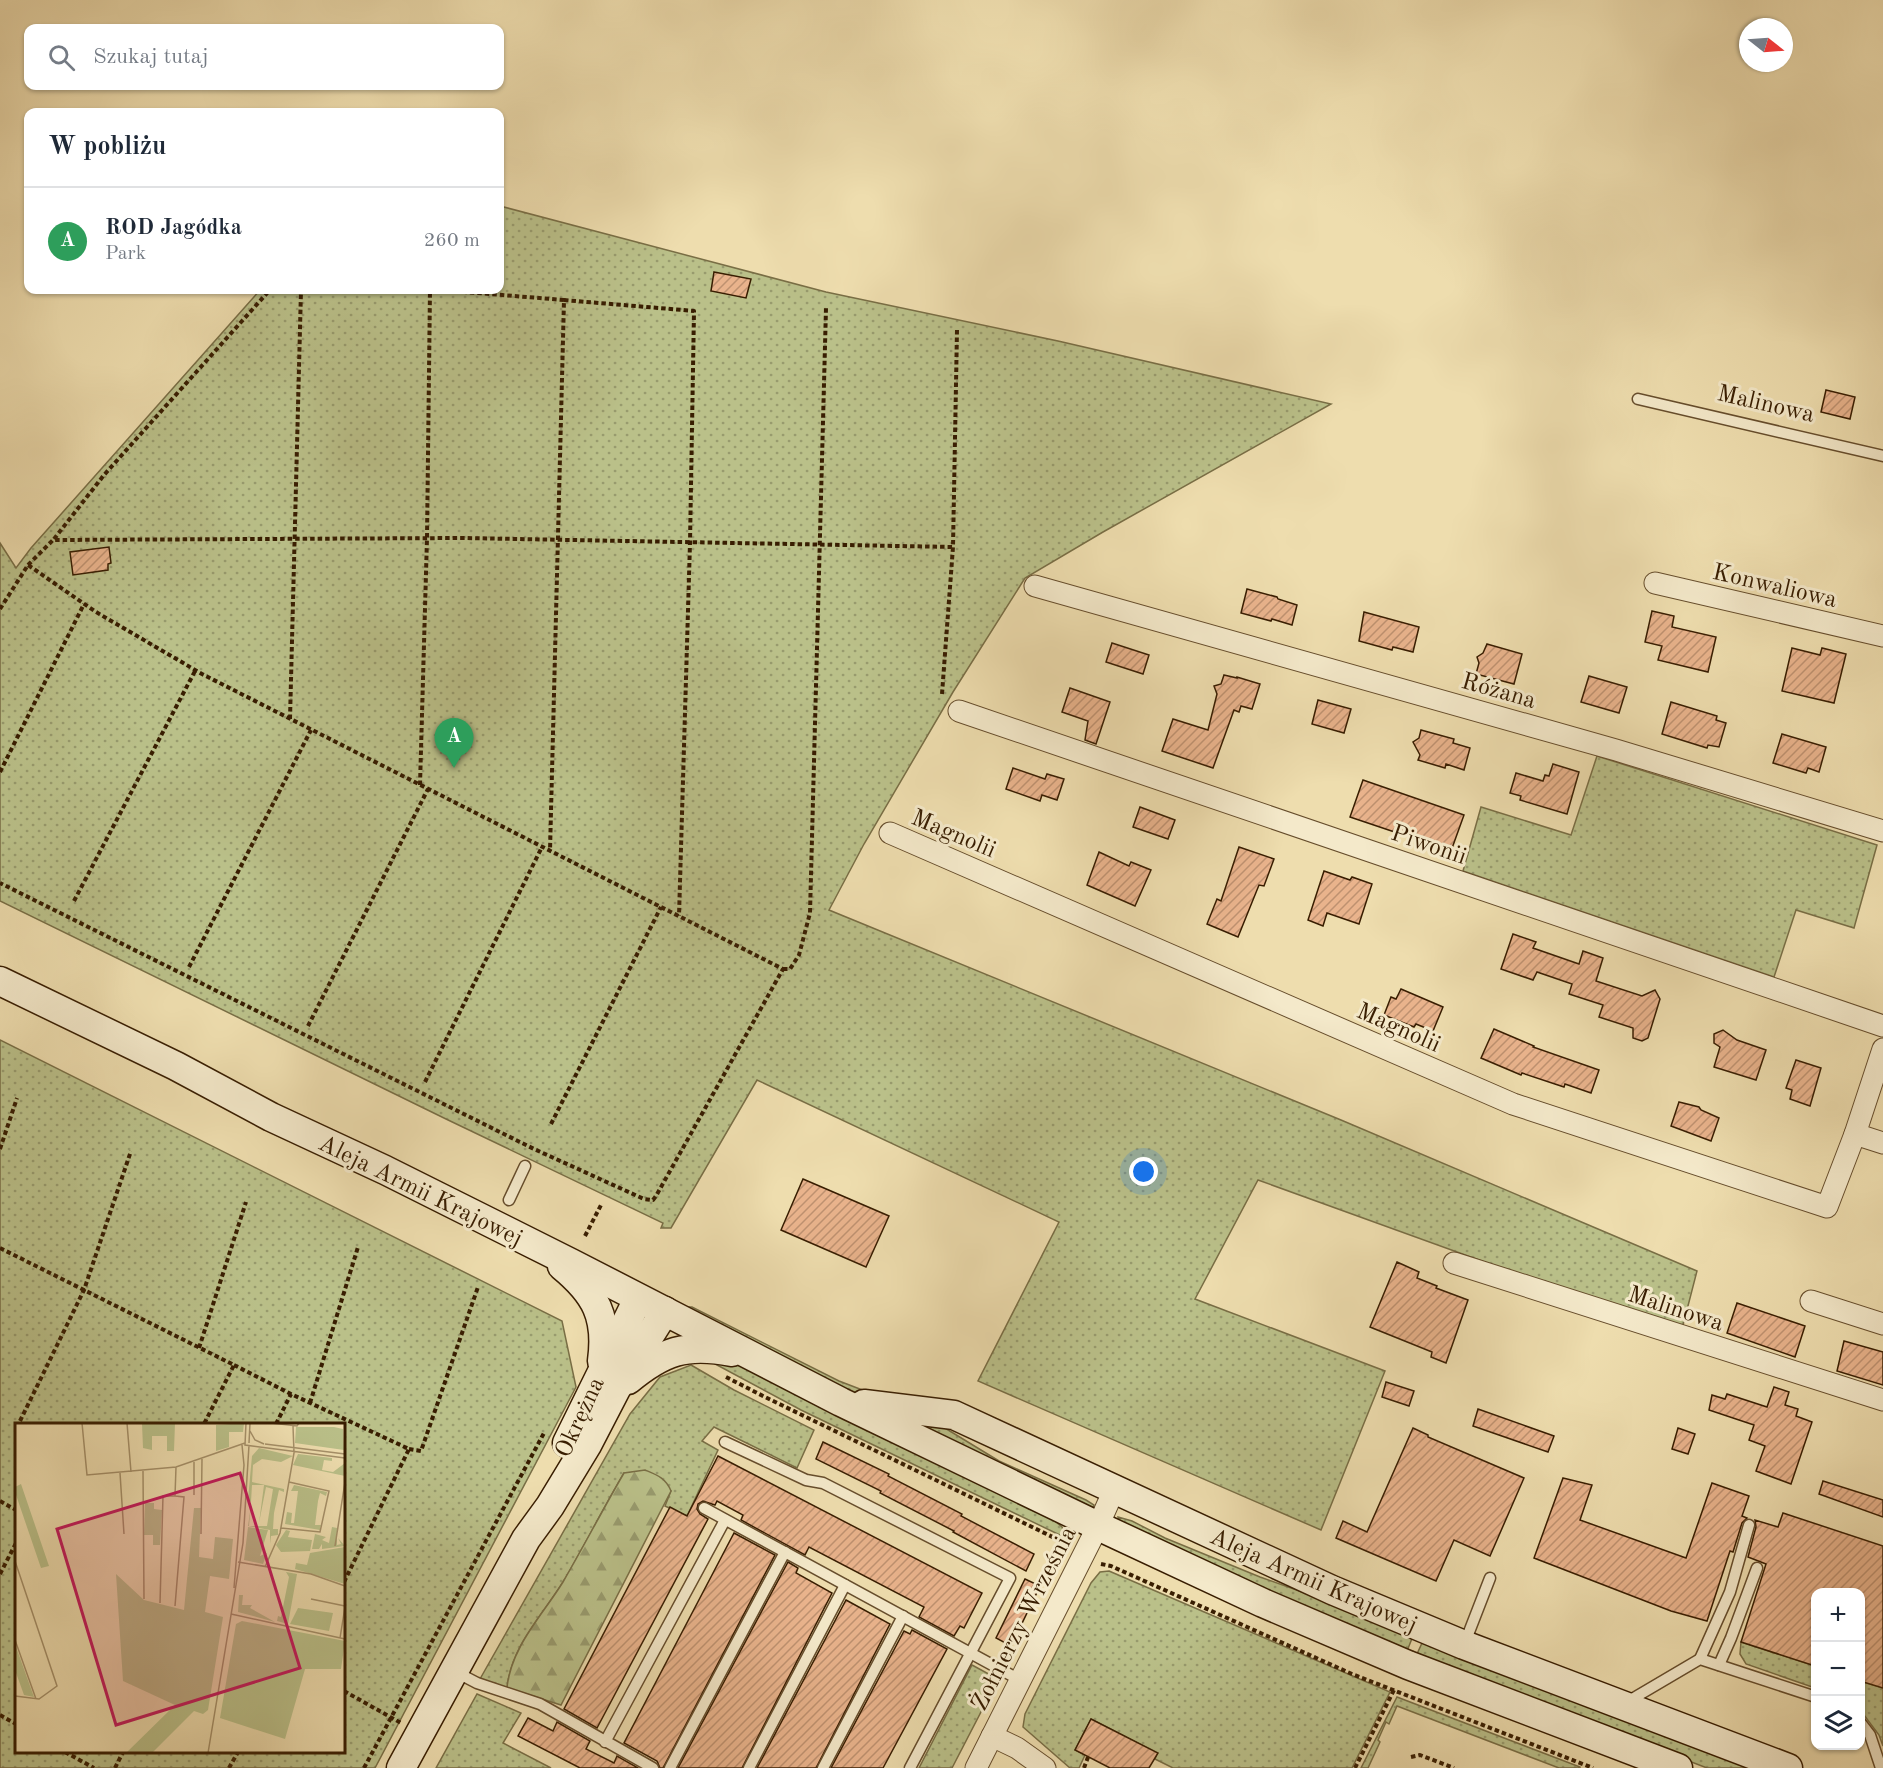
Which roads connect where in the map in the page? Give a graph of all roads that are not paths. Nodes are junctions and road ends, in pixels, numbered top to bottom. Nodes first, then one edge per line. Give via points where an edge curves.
1 (1638, 399) dead end
2 (1883, 456) edge
3 (1655, 583) dead end
4 (1035, 586) dead end
5 (1883, 636) edge
6 (959, 711) dead end
7 (1883, 831) edge
8 (890, 833) dead end
9 (0, 981) edge
10 (1883, 1026) edge
11 (1883, 1049) edge
12 (1855, 1134) junction
13 (1883, 1143) edge
14 (525, 1166) dead end
15 (509, 1200) dead end
16 (534, 1244) junction
17 (1454, 1263) dead end
18 (1811, 1301) dead end
19 (651, 1305) junction
20 (1883, 1324) edge
21 (752, 1355) junction
22 (609, 1380) junction
23 (1883, 1400) edge
24 (841, 1402) junction
25 (725, 1442) dead end
26 (1114, 1490) junction
27 (704, 1508) dead end
28 (725, 1520) junction
29 (1098, 1526) junction
30 (1749, 1526) dead end
31 (785, 1552) junction
32 (1757, 1568) dead end
33 (1490, 1578) dead end
34 (845, 1585) junction
35 (903, 1616) junction
36 (1464, 1645) junction
37 (970, 1653) junction
38 (1700, 1659) junction
39 (1719, 1665) junction
40 (454, 1671) junction
41 (1020, 1680) junction
42 (1812, 1696) edge
43 (1622, 1705) junction
44 (1865, 1728) edge
45 (992, 1736) junction
46 (605, 1742) junction
47 (401, 1768) edge
48 (653, 1768) edge
49 (670, 1768) edge
50 (749, 1768) edge
51 (824, 1768) edge
52 (910, 1768) edge
53 (976, 1768) edge
54 (1045, 1768) edge
55 (1678, 1768) edge
56 (1788, 1768) edge
57 (1881, 1768) edge

1 - 2 lane, Malinowa
3 - 5 street, Konwaliowa
4 - 7 street, Różana via 1616,750
6 - 10 street, Piwonii
8 - 12 street, Magnolii via 1513,1104 1827,1207
9 - 16 street, Aleja Armii Krajowej
11 - 12 street
12 - 13 street
14 - 15 lane
16 - 19 street, Aleja Armii Krajowej
16 - 22 street via 575,1277 599,1310
17 - 23 street, Malinowa
18 - 20 street
19 - 21 street, Aleja Armii Krajowej
19 - 22 street, Okrężna
21 - 22 street via 714,1348 682,1350
21 - 24 street, Aleja Armii Krajowej
22 - 40 street, Okrężna via 587,1445 526,1539
24 - 26 street, Aleja Armii Krajowej via 954,1415
24 - 29 street, Aleja Armii Krajowej
25 - 37 lane via 806,1480 823,1483 1010,1578
26 - 29 street, Żołnierzy Września
26 - 36 street, Aleja Armii Krajowej via 1323,1586
27 - 28 lane
28 - 31 lane
28 - 46 lane
29 - 41 street, Żołnierzy Września
29 - 55 street, Aleja Armii Krajowej via 1408,1665
30 - 38 lane via 1730,1592
31 - 34 lane
31 - 49 lane
32 - 39 lane
33 - 36 lane
34 - 35 lane
34 - 50 lane
35 - 37 lane
35 - 51 lane
36 - 43 street, Aleja Armii Krajowej
37 - 41 lane
37 - 52 lane
38 - 39 lane
38 - 43 lane
39 - 42 lane
40 - 46 lane via 540,1704
40 - 47 street, Okrężna
41 - 45 street, Żołnierzy Września
43 - 56 street, Aleja Armii Krajowej
44 - 57 lane
45 - 53 street, Żołnierzy Września
45 - 54 street
46 - 48 lane

